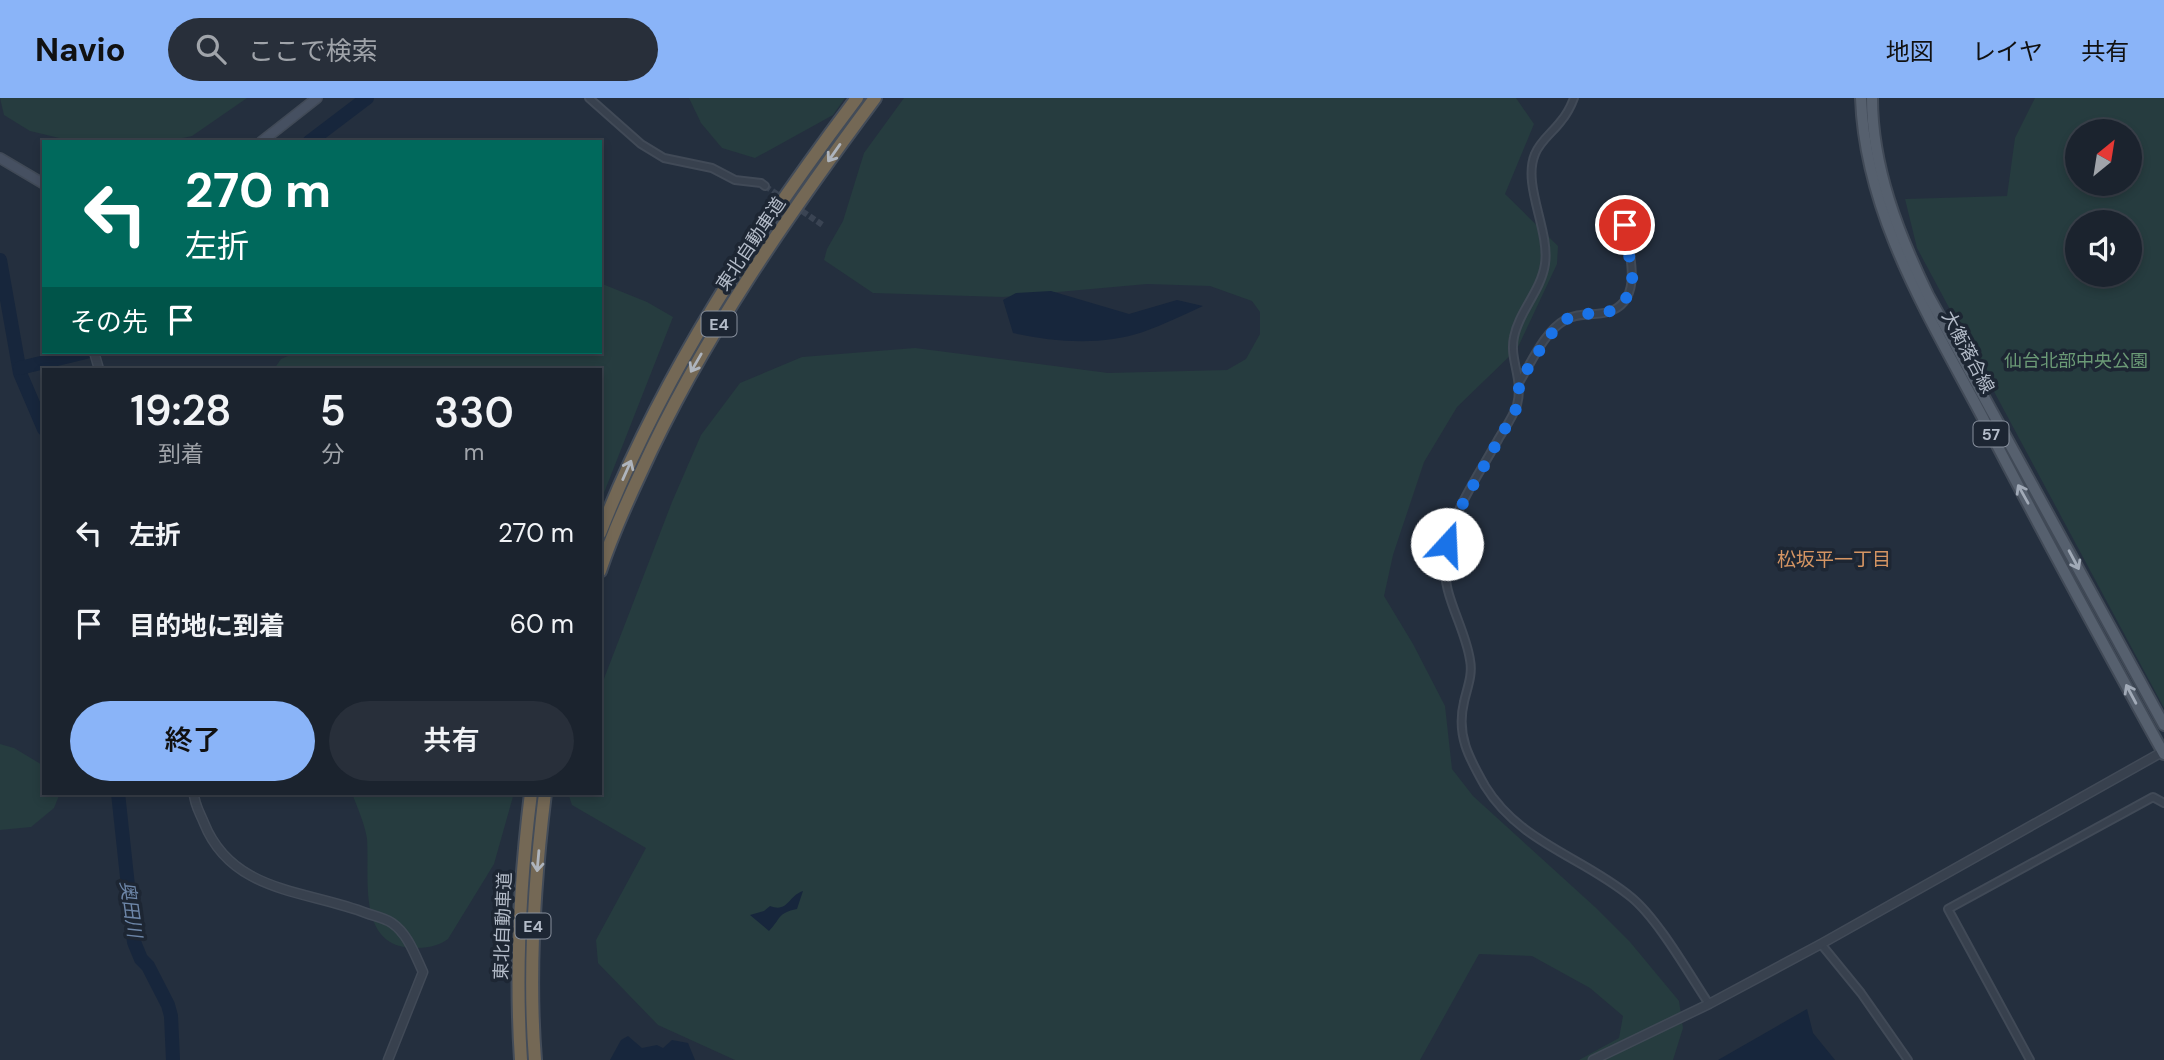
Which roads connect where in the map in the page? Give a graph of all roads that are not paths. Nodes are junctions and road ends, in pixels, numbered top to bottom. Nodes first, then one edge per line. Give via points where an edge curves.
1 (317, 98) edge
2 (589, 98) edge
3 (857, 98) edge
4 (875, 98) edge
5 (1574, 98) edge
6 (1861, 98) edge
7 (1872, 98) edge
8 (264, 140) edge
9 (0, 158) edge
10 (42, 183) edge
11 (765, 186) tunnel mouth
12 (1625, 225) dead end
13 (1520, 381) junction
14 (602, 528) edge
15 (602, 565) edge
16 (2164, 725) edge
17 (2164, 752) edge
18 (194, 795) edge
19 (531, 795) edge
20 (545, 795) edge
21 (2164, 803) edge
22 (1821, 944) junction
23 (1709, 1004) junction
24 (388, 1060) edge
25 (521, 1060) edge
26 (535, 1060) edge
27 (1593, 1060) edge
28 (1908, 1060) edge
29 (2030, 1060) edge

1 - 8 main road
2 - 11 street via 664,158
14 -> 3 highway, 東北自動車道 / E4 via 636,449 687,351 747,252
4 -> 15 highway, 東北自動車道 / E4 via 720,322 649,454
5 - 13 street via 1562,121 1534,154 1533,185 1545,264 1514,338
17 -> 6 main road, 大衡落合線 / 57 via 2020,491 1898,255 1870,160
7 -> 16 main road, 大衡落合線 / 57 via 1879,158 1906,249
9 - 10 main road
12 - 13 street via 1633,284 1627,297 1608,312 1566,319 1548,337
13 - 23 street via 1516,409 1461,507 1447,544 1448,588 1471,662 1460,724 1462,738 1500,807 1532,836 1610,880 1634,900
17 - 22 street
18 - 24 street via 217,849 260,882 356,909 391,923 407,938 422,972
19 - 25 highway, 東北自動車道 / E4 via 520,911
20 -> 26 highway, 東北自動車道 / E4 via 531,962
21 - 29 street via 2153,797 1948,909
22 - 23 street
22 - 28 street
23 - 27 street

